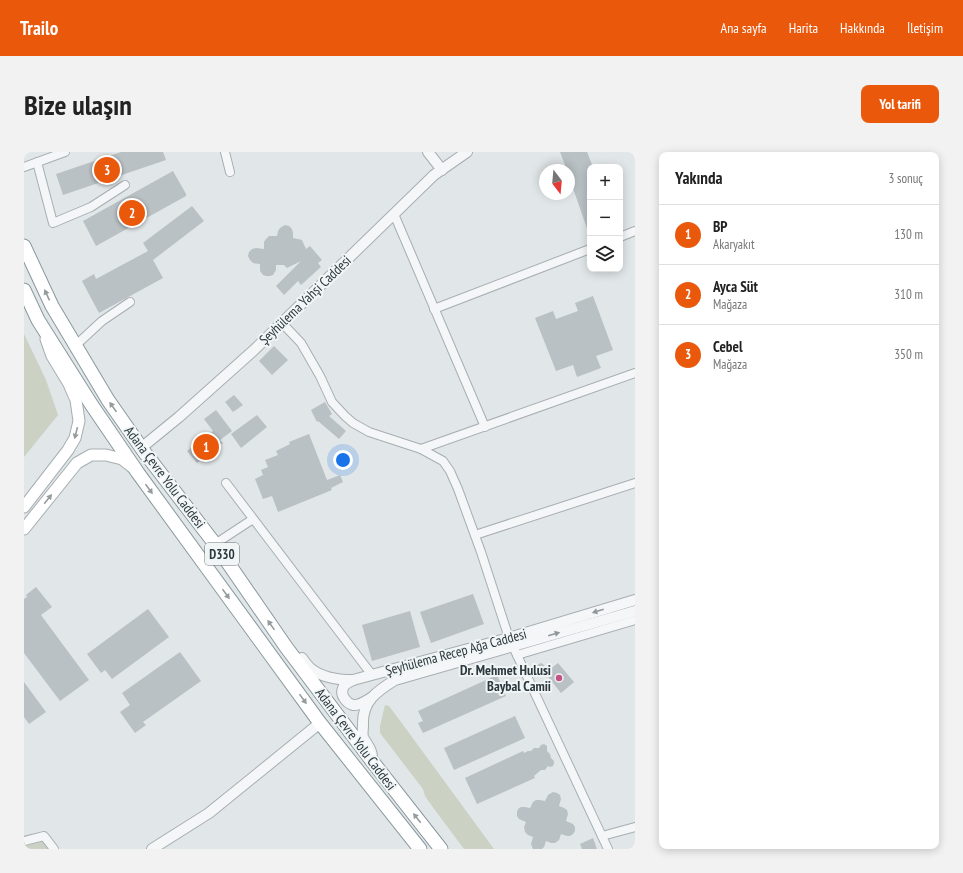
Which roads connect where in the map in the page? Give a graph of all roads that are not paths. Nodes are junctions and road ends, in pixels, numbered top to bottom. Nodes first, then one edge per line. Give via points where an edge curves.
1 (65, 152) edge
2 (225, 152) edge
3 (428, 152) edge
4 (467, 152) edge
5 (37, 162) junction
6 (24, 167) edge
7 (442, 170) junction
8 (230, 172) dead end
9 (126, 185) dead end
10 (394, 214) junction
11 (635, 231) edge
12 (622, 236) edge
13 (24, 246) edge
14 (587, 250) edge
15 (24, 290) edge
16 (130, 302) dead end
17 (434, 309) junction
18 (38, 320) junction
19 (282, 322) junction
20 (75, 346) junction
21 (635, 373) edge
22 (485, 427) junction
23 (141, 448) junction
24 (421, 449) junction
25 (138, 473) junction
26 (226, 483) dead end
27 (635, 483) edge
28 (24, 507) edge
29 (253, 519) junction
30 (24, 529) edge
31 (475, 535) junction
32 (215, 544) junction
33 (635, 600) edge
34 (635, 611) edge
35 (635, 620) edge
36 (513, 646) junction
37 (286, 647) junction
38 (372, 675) junction
39 (353, 680) junction
40 (371, 698) junction
41 (320, 723) junction
42 (372, 760) junction
43 (635, 827) edge
44 (602, 836) junction
45 (24, 841) edge
46 (54, 849) edge
47 (152, 849) edge
48 (420, 849) edge
49 (441, 849) edge
50 (608, 849) edge

1 - 5 street
2 - 8 street
3 - 7 street
4 - 7 street, Şeyhülema Yahşi Caddesi
5 - 6 street
5 - 9 street via 53,223 90,207
7 - 10 street, Şeyhülema Yahşi Caddesi
10 - 17 street
10 - 19 street, Şeyhülema Yahşi Caddesi
11 - 12 street
20 -> 13 highway, Adana Çevre Yolu Caddesi / D330 via 52,306
14 - 17 street
15 - 18 highway, Adana Çevre Yolu Caddesi / D330
16 - 20 street via 102,321
17 - 22 street
18 - 25 highway, Adana Çevre Yolu Caddesi / D330 via 90,404
18 -> 28 main road via 52,356 76,400 79,421 75,438 68,450
19 - 23 street, Şeyhülema Yahşi Caddesi via 254,350
19 - 24 street via 301,343 332,402 344,416 369,432
23 -> 20 highway, Adana Çevre Yolu Caddesi / D330
21 - 22 street
22 - 24 street
23 - 32 highway, Adana Çevre Yolu Caddesi / D330
24 - 31 street via 443,461 450,471
30 -> 25 main road via 77,463 91,455 122,458
25 -> 41 highway, Adana Çevre Yolu Caddesi / D330
26 - 29 street
27 - 31 street
29 - 32 street
29 - 38 street
31 - 36 street
37 -> 32 highway, Adana Çevre Yolu Caddesi / D330
33 -> 36 street, Şeyhülema Recep Ağa Caddesi
36 -> 34 street, Şeyhülema Recep Ağa Caddesi
35 - 36 street
36 - 38 street, Şeyhülema Recep Ağa Caddesi
36 - 40 street, Şeyhülema Recep Ağa Caddesi via 395,680
36 - 44 street
37 - 39 street, Şeyhülema Recep Ağa Caddesi via 296,651 310,668 323,676
37 - 42 highway, Adana Çevre Yolu Caddesi / D330
38 - 39 street, Şeyhülema Recep Ağa Caddesi
39 - 40 street via 342,688 342,696 346,702 354,705
40 - 42 street, Şeyhülema Recep Ağa Caddesi via 362,718 363,736 372,751
41 - 47 street via 209,814
41 - 48 highway, Adana Çevre Yolu Caddesi / D330
49 -> 42 highway, Adana Çevre Yolu Caddesi / D330
43 - 44 street
44 - 50 street
45 - 46 street via 44,836

